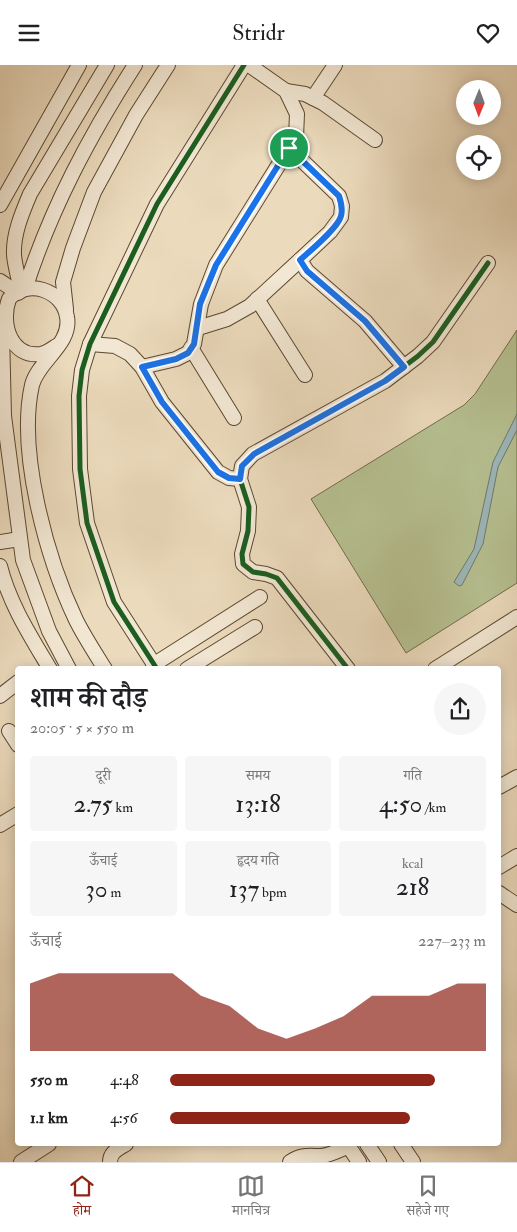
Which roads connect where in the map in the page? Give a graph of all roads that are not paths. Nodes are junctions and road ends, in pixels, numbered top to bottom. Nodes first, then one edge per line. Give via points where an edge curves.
1 (79, 65) edge
2 (107, 65) edge
3 (135, 65) edge
4 (168, 65) edge
5 (244, 65) edge
6 (249, 65) edge
7 (335, 65) edge
8 (286, 91) junction
9 (313, 98) junction
10 (375, 140) dead end
11 (289, 148) junction
12 (0, 205) edge
13 (300, 260) junction
14 (488, 263) dead end
15 (0, 281) edge
16 (21, 291) junction
17 (257, 299) junction
18 (68, 317) junction
19 (1, 327) edge
20 (198, 328) junction
21 (90, 344) junction
22 (58, 345) junction
23 (191, 348) junction
24 (142, 367) junction
25 (404, 367) junction
26 (304, 375) dead end
27 (234, 418) dead end
28 (240, 479) junction
29 (20, 539) junction
30 (0, 542) edge
31 (0, 566) edge
32 (260, 597) dead end
33 (517, 617) edge
34 (255, 627) dead end
35 (44, 666) edge
36 (67, 666) edge
37 (103, 666) edge
38 (154, 666) edge
39 (156, 666) edge
40 (192, 666) edge
41 (346, 666) edge
42 (440, 666) edge
43 (15, 684) edge
44 (0, 696) edge
45 (9, 731) dead end
46 (15, 740) edge
47 (517, 777) edge
48 (501, 786) edge
49 (15, 816) edge
50 (0, 825) edge
51 (517, 856) edge
52 (501, 866) edge
53 (501, 894) edge
54 (517, 905) edge
55 (47, 1146) edge
56 (123, 1146) edge
57 (346, 1146) edge
58 (349, 1146) edge
59 (368, 1146) edge
60 (402, 1146) edge
61 (21, 1162) edge
62 (110, 1162) edge
63 (290, 1162) edge
64 (359, 1162) edge
65 (379, 1162) edge
66 (413, 1162) edge

1 - 12 street
2 - 16 street via 23,211 14,248
3 - 16 street via 73,169
4 - 18 street via 94,192 63,282
5 - 21 street via 157,204
6 - 8 street
7 - 9 street
8 - 9 street
8 - 11 street via 298,114 296,137
9 - 10 street
11 - 13 street via 339,196 342,206 341,217 330,232
11 - 20 street via 216,265 200,304
13 - 17 street
13 - 25 street via 307,271 365,321
14 - 25 street via 433,342
15 - 16 street
16 - 18 street via 39,288 53,294 63,304
16 - 19 street via 2,311
17 - 20 street via 227,319
17 - 26 street
18 - 22 street via 66,333
19 - 22 street via 11,346 26,354 43,354
19 - 29 street via 4,416
20 - 23 street
21 - 24 street via 115,346 130,354
21 - 38 street via 79,396 80,469 87,523 114,601
22 - 37 street via 38,369 32,385 28,418 30,457 52,559 76,620
23 - 24 street via 176,359
23 - 27 street
24 - 28 street via 162,402 218,472
25 - 28 street via 385,381 254,454 242,466
28 - 41 street via 249,507 243,564 253,572 277,578
29 - 30 street
29 - 36 street via 23,560 49,631
31 - 35 street
32 - 39 street
33 - 42 street
34 - 40 street
43 - 44 street
45 - 46 street
47 - 48 street
49 - 50 street
51 - 52 street
53 - 54 street
55 - 61 street
56 - 62 street via 113,1152
57 - 63 street via 322,1156 302,1155
58 - 64 street
59 - 65 street
60 - 66 street

